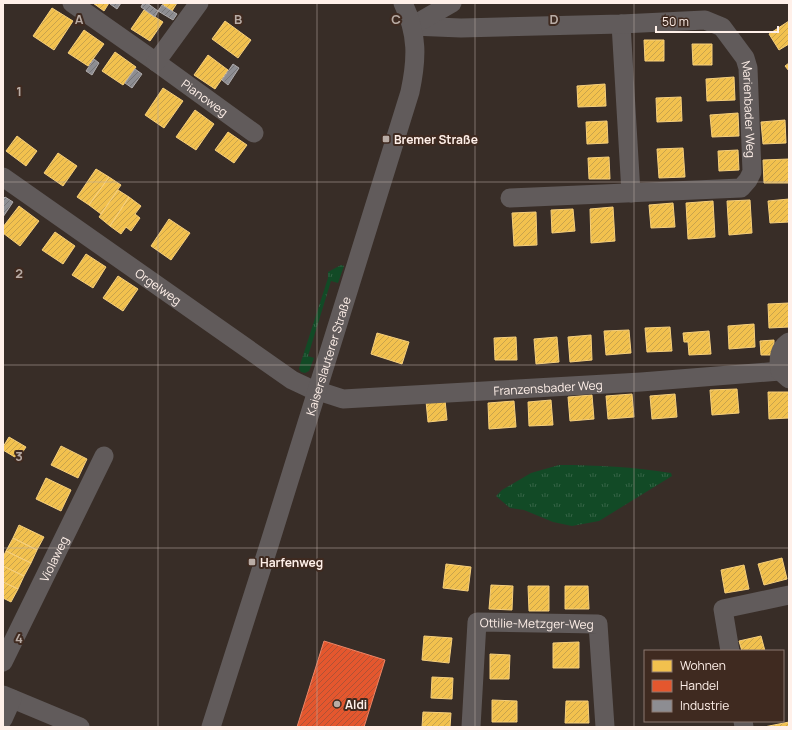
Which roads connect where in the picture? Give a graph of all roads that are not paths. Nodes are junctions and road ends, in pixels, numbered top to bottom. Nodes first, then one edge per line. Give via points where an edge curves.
1 (72, 3) edge
2 (199, 3) edge
3 (403, 3) edge
4 (452, 3) edge
5 (621, 24) junction
6 (412, 26) junction
7 (156, 62) junction
8 (254, 133) dead end
9 (3, 177) edge
10 (631, 193) junction
11 (510, 198) dead end
12 (789, 342) edge
13 (785, 375) edge
14 (317, 391) junction
15 (104, 456) dead end
16 (789, 595) edge
17 (730, 650) edge
18 (3, 662) edge
19 (8, 697) edge
20 (3, 719) edge
21 (80, 727) edge
22 (211, 727) edge
23 (471, 727) edge
24 (606, 727) edge

1 - 7 street, Pianoweg
2 - 7 street
3 - 6 street
4 - 6 street
5 - 6 street, Marienbader Weg via 452,28
5 - 10 street
5 - 10 street, Marienbader Weg via 705,20 722,27 745,58 748,68 752,172 741,188
6 - 14 street, Kaiserslauterer Straße via 416,50 410,92
7 - 8 street, Pianoweg
9 - 14 street, Orgelweg via 292,380
10 - 11 street, Marienbader Weg
12 - 13 street, Franzensbader Weg via 781,350 779,357
13 - 14 street, Franzensbader Weg via 343,399
14 - 22 street, Kaiserslauterer Straße
15 - 18 street, Violaweg
16 - 17 street via 723,609
19 - 20 street
19 - 21 street
23 - 24 street, Ottilie-Metzger-Weg via 477,622 598,624

